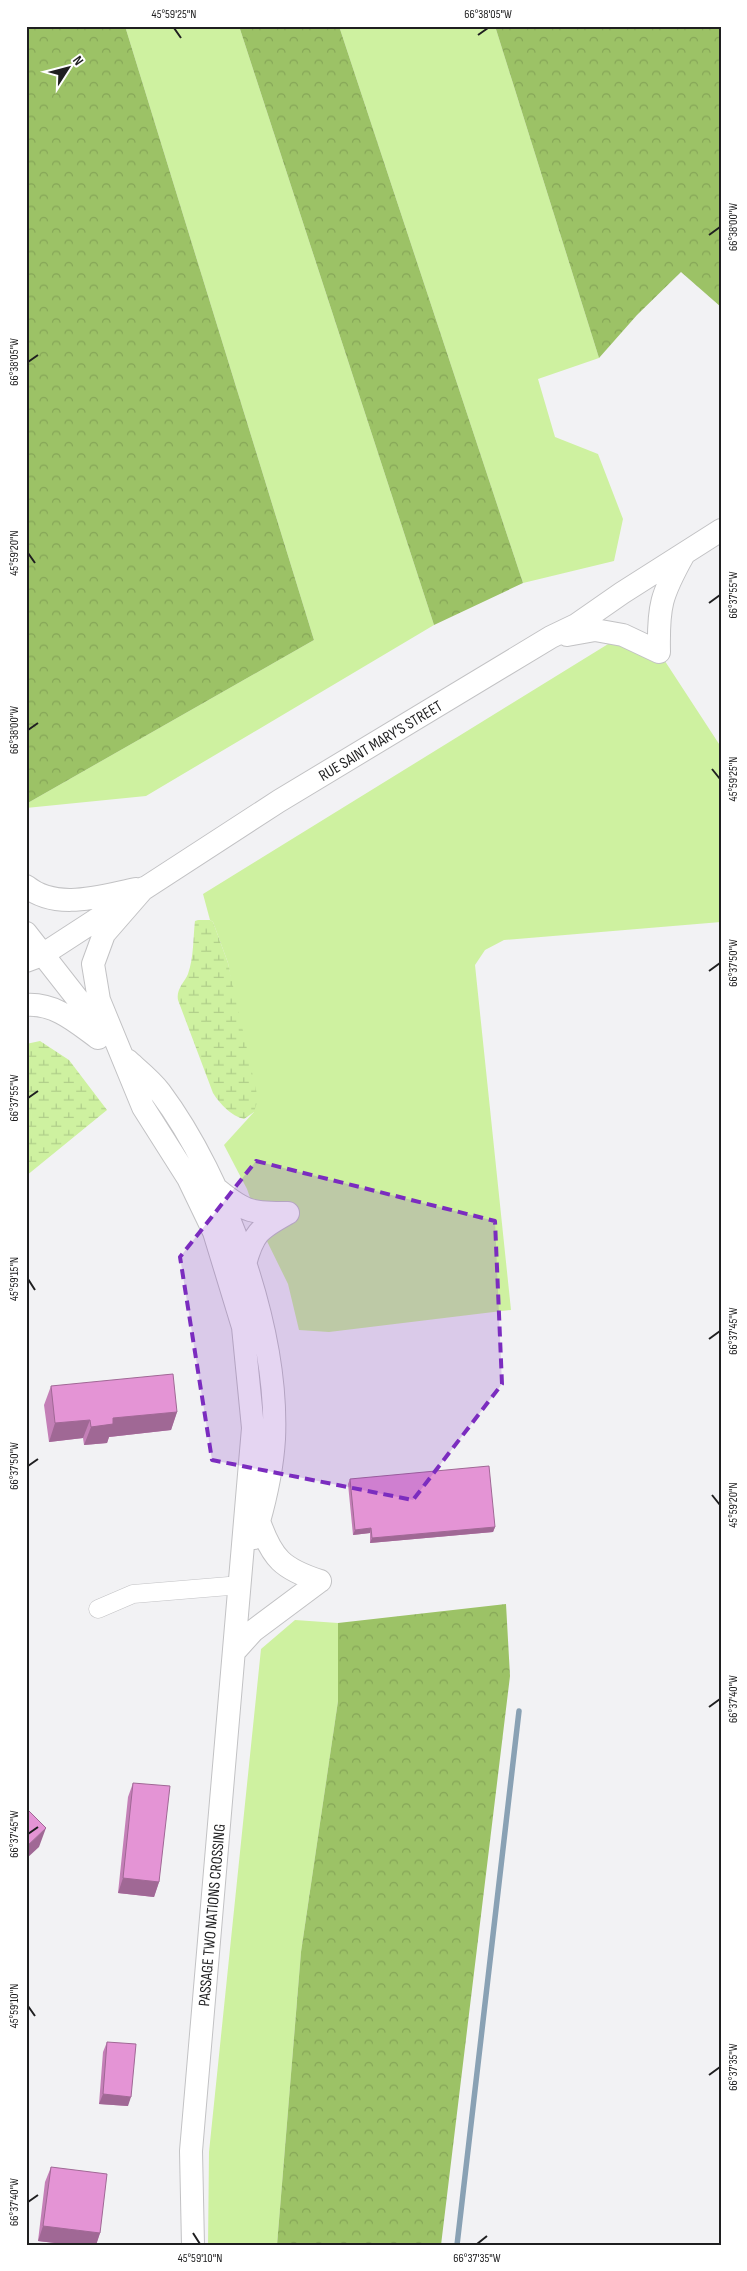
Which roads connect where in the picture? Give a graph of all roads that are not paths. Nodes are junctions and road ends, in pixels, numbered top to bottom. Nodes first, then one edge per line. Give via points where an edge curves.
1 (721, 530) edge
2 (685, 553) junction
3 (551, 638) junction
4 (26, 886) edge
5 (144, 888) junction
6 (26, 933) edge
7 (34, 958) edge
8 (26, 977) edge
9 (26, 1005) edge
10 (120, 1053) junction
11 (218, 1190) junction
12 (245, 1264) junction
13 (259, 1521) junction
14 (241, 1585) junction
15 (98, 1609) dead end
16 (235, 1651) junction
17 (193, 2245) edge

1 - 2 main road, RUE SAINT MARY'S STREET
2 - 3 main road, RUE SAINT MARY'S STREET
2 - 3 main road via 666,586 659,614 659,652 623,635 595,630
3 - 5 main road, RUE SAINT MARY'S STREET via 288,796
4 - 5 main road via 36,894 74,901
5 - 7 main road, RUE SAINT MARY'S STREET
5 - 10 main road via 104,934 93,964 99,1000
6 - 7 main road, PASSAGE TWO NATIONS CROSSING
7 - 8 main road, RUE SAINT MARY'S STREET
7 - 10 main road, PASSAGE TWO NATIONS CROSSING
9 - 10 main road via 57,1009
10 - 11 main road, PASSAGE TWO NATIONS CROSSING via 159,1091
10 - 14 main road, PASSAGE TWO NATIONS CROSSING via 143,1107 188,1178 214,1232 243,1327 253,1428
11 - 12 main road, PASSAGE TWO NATIONS CROSSING
11 - 12 main road via 238,1207 256,1212 288,1213 261,1229 251,1242
12 - 13 main road, PASSAGE TWO NATIONS CROSSING via 260,1315 273,1406 274,1439 267,1496
13 - 14 main road, PASSAGE TWO NATIONS CROSSING
13 - 16 main road via 279,1560 296,1573 320,1581 253,1631
14 - 15 street via 133,1594
14 - 16 main road, PASSAGE TWO NATIONS CROSSING
16 - 17 main road, PASSAGE TWO NATIONS CROSSING via 191,2151

